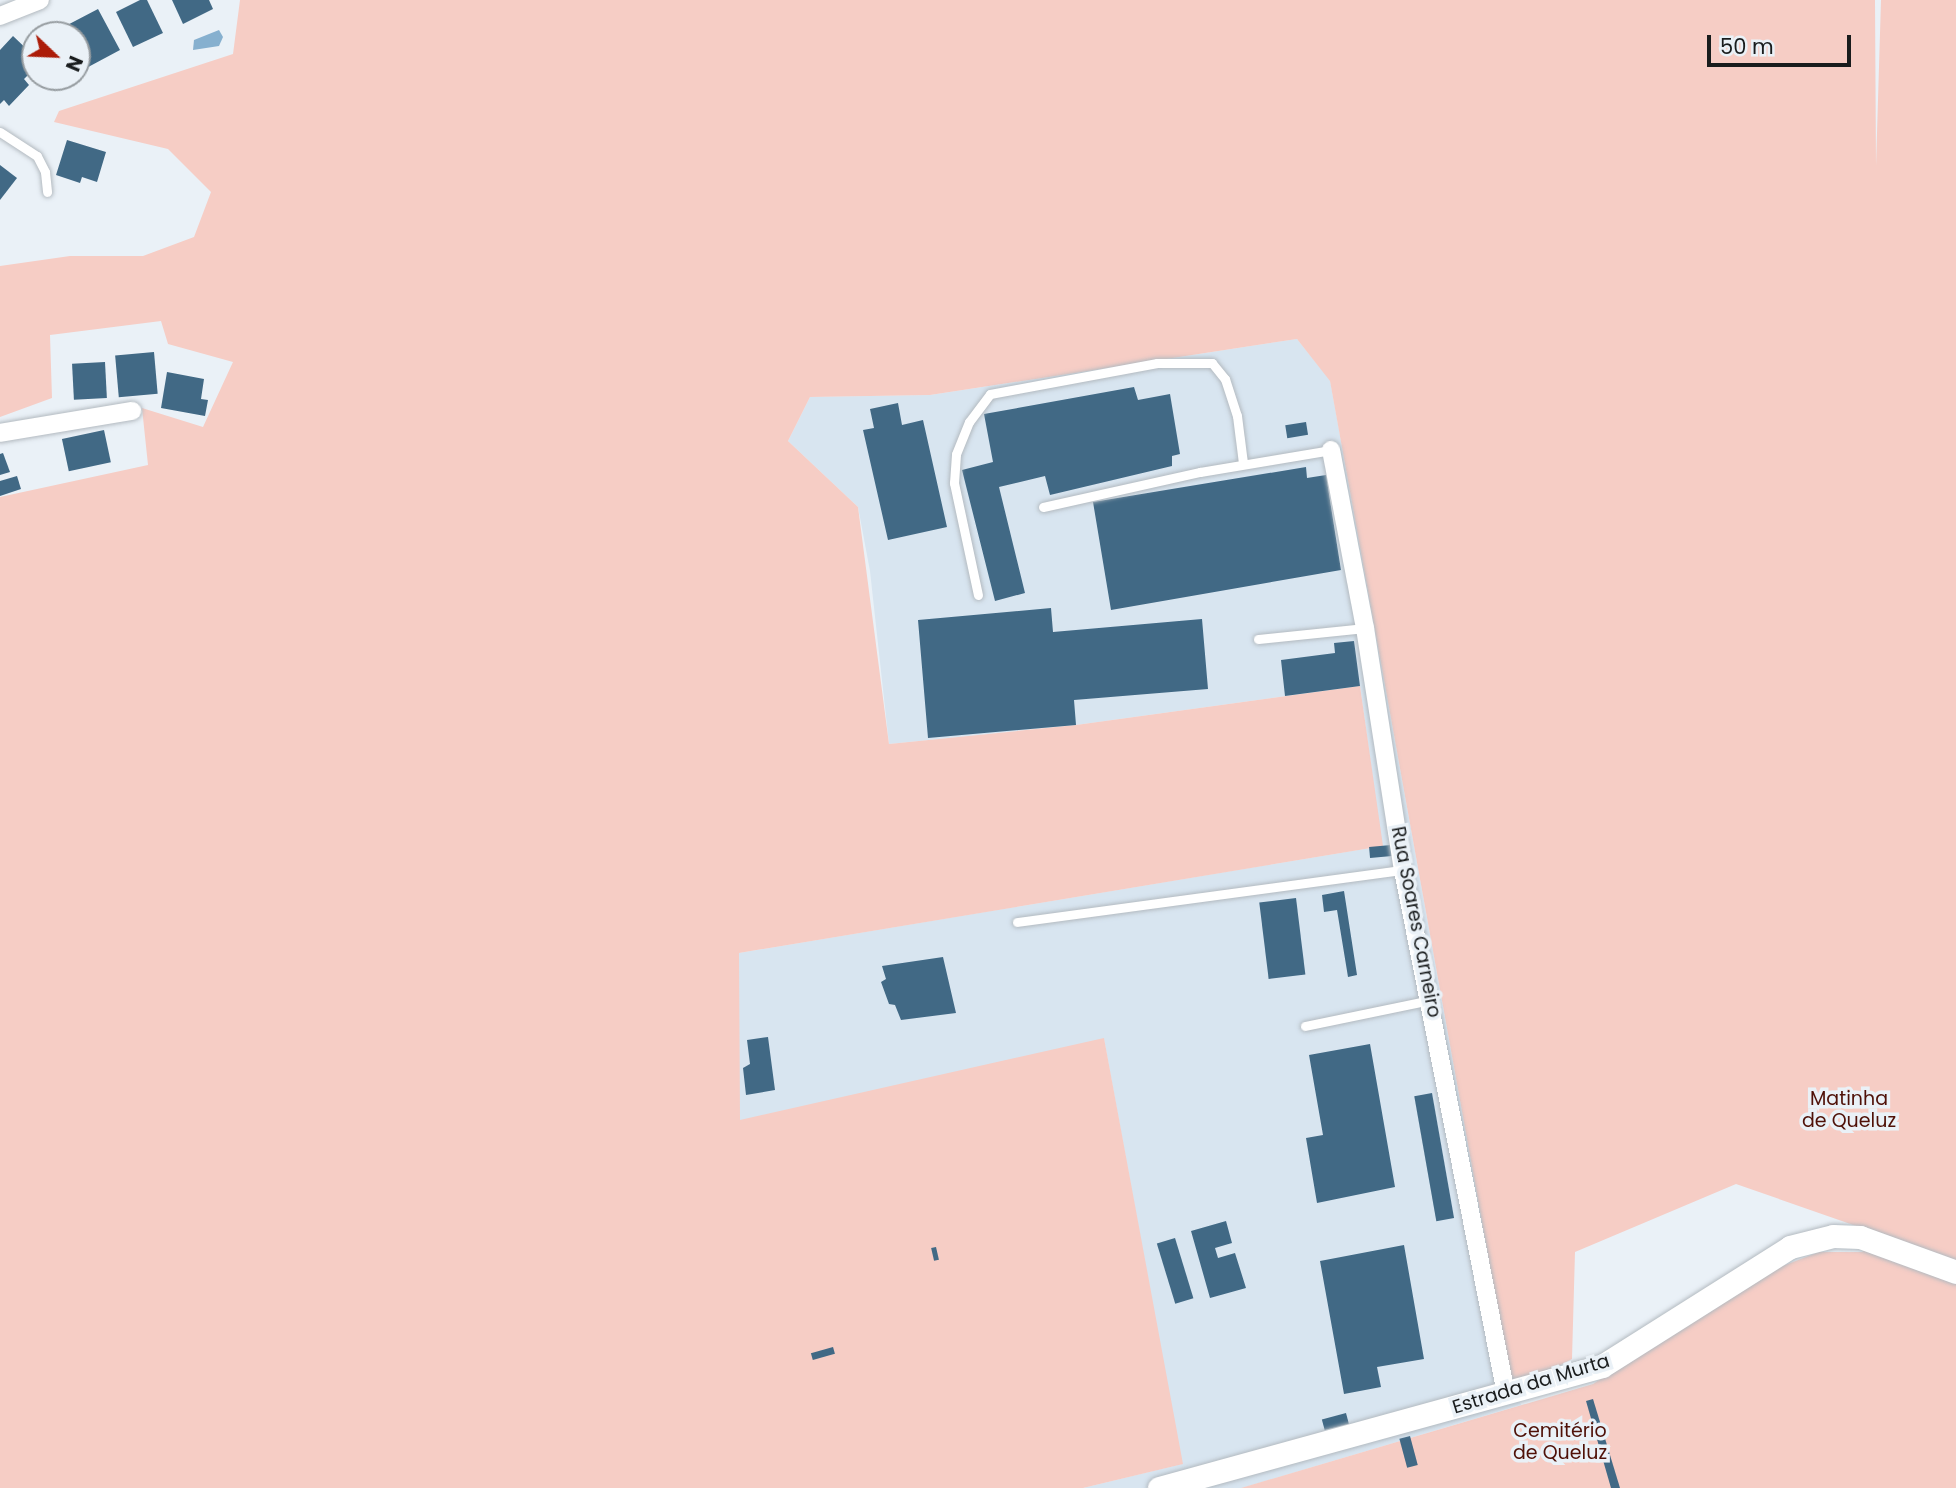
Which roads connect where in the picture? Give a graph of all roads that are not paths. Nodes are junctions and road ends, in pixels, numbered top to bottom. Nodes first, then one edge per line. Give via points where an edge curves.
1 (40, 0) edge
2 (0, 16) edge
3 (0, 132) edge
4 (47, 192) dead end
5 (132, 411) dead end
6 (0, 433) edge
7 (1331, 450) joint
8 (1243, 463) junction
9 (1043, 507) dead end
10 (978, 594) dead end
11 (1365, 628) junction
12 (1258, 639) dead end
13 (1404, 870) junction
14 (1017, 922) dead end
15 (1430, 1000) junction
16 (1305, 1026) dead end
17 (1956, 1272) edge
18 (1506, 1394) junction
19 (1159, 1488) edge

1 - 2 street
3 - 4 lane via 37,156
5 - 6 street
7 - 8 lane
7 - 11 street, Rua Soares Carneiro
8 - 9 lane
8 - 10 lane via 1237,416 1225,379 1212,363 1157,363 990,394 969,422 956,454 954,483
11 - 12 lane
11 - 13 street, Rua Soares Carneiro
13 - 14 lane
13 - 15 street, Rua Soares Carneiro
15 - 16 lane
15 - 18 street, Rua Soares Carneiro
17 - 18 street, Estrada da Murta via 1860,1237 1833,1236 1790,1247 1624,1355 1602,1366
18 - 19 street, Estrada da Murta

